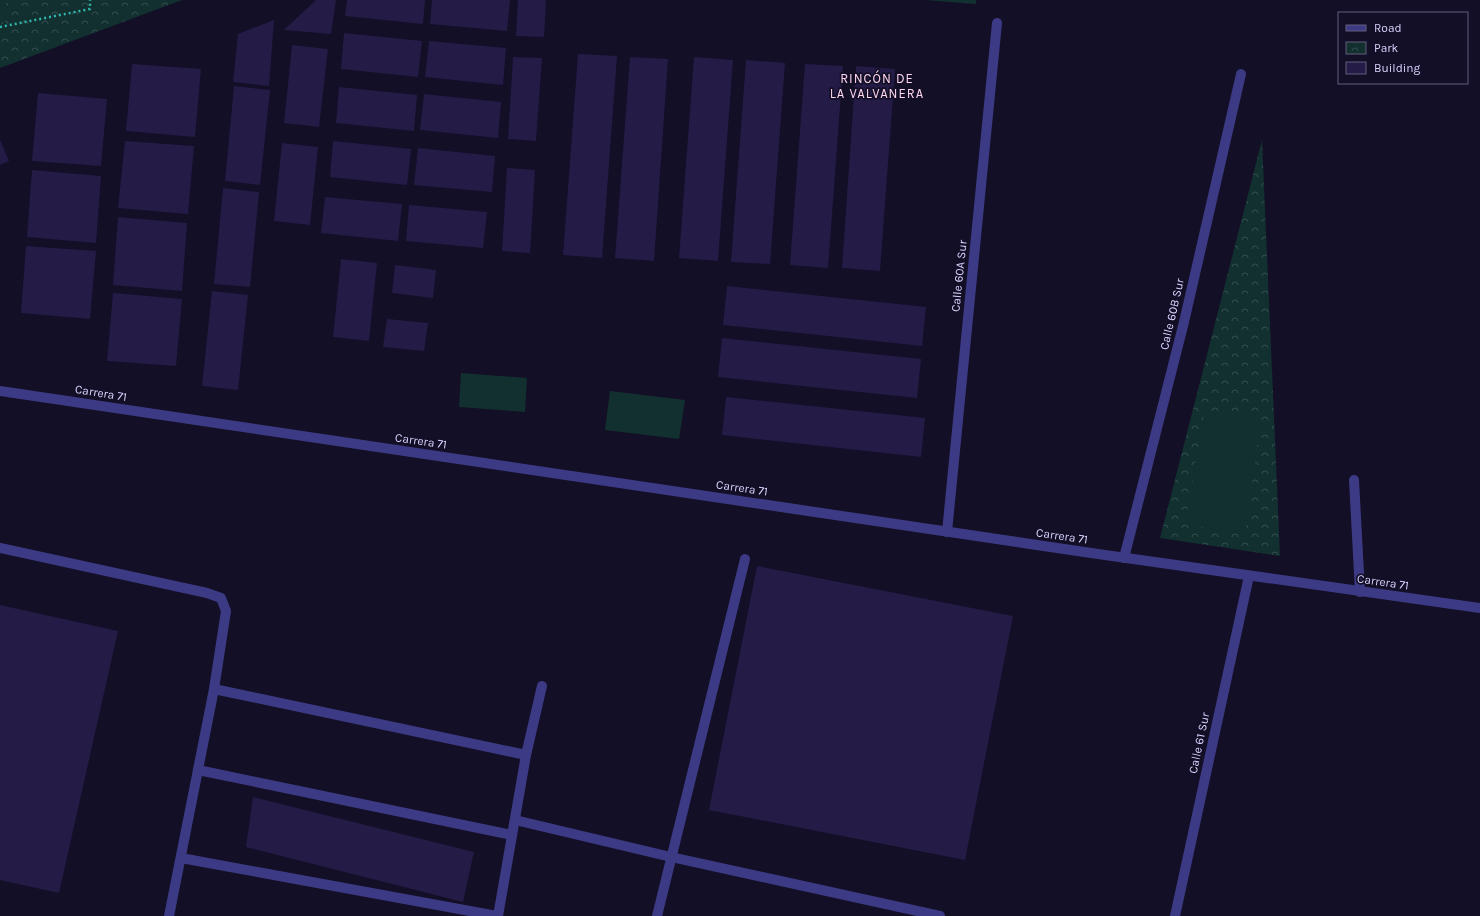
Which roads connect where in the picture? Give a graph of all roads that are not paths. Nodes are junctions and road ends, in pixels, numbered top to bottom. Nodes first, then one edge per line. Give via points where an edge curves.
1 (997, 23) dead end
2 (1241, 74) dead end
3 (0, 391) edge
4 (1354, 480) dead end
5 (946, 532) junction
6 (0, 548) edge
7 (1124, 558) junction
8 (745, 559) dead end
9 (1249, 576) junction
10 (1360, 592) junction
11 (1480, 608) edge
12 (542, 686) dead end
13 (214, 689) junction
14 (526, 755) junction
15 (198, 770) junction
16 (515, 820) junction
17 (512, 835) junction
18 (671, 857) junction
19 (180, 858) junction
20 (169, 916) edge
21 (497, 916) edge
22 (657, 916) edge
23 (940, 916) edge
24 (1175, 916) edge

1 - 5 street, Calle 60A Sur
2 - 7 street, Calle 60B Sur via 1184,322
3 - 5 street, Carrera 71
4 - 10 street
5 - 7 street, Carrera 71
6 - 13 street via 221,598 226,611
7 - 9 street, Carrera 71
8 - 18 street
9 - 10 street, Carrera 71
9 - 24 street, Calle 61 Sur
10 - 11 street, Carrera 71
12 - 14 street
13 - 14 street
13 - 15 street
14 - 16 street
15 - 17 street
15 - 19 street
16 - 17 street
16 - 18 street
17 - 21 street
18 - 22 street
18 - 23 street
19 - 20 street
19 - 21 street

